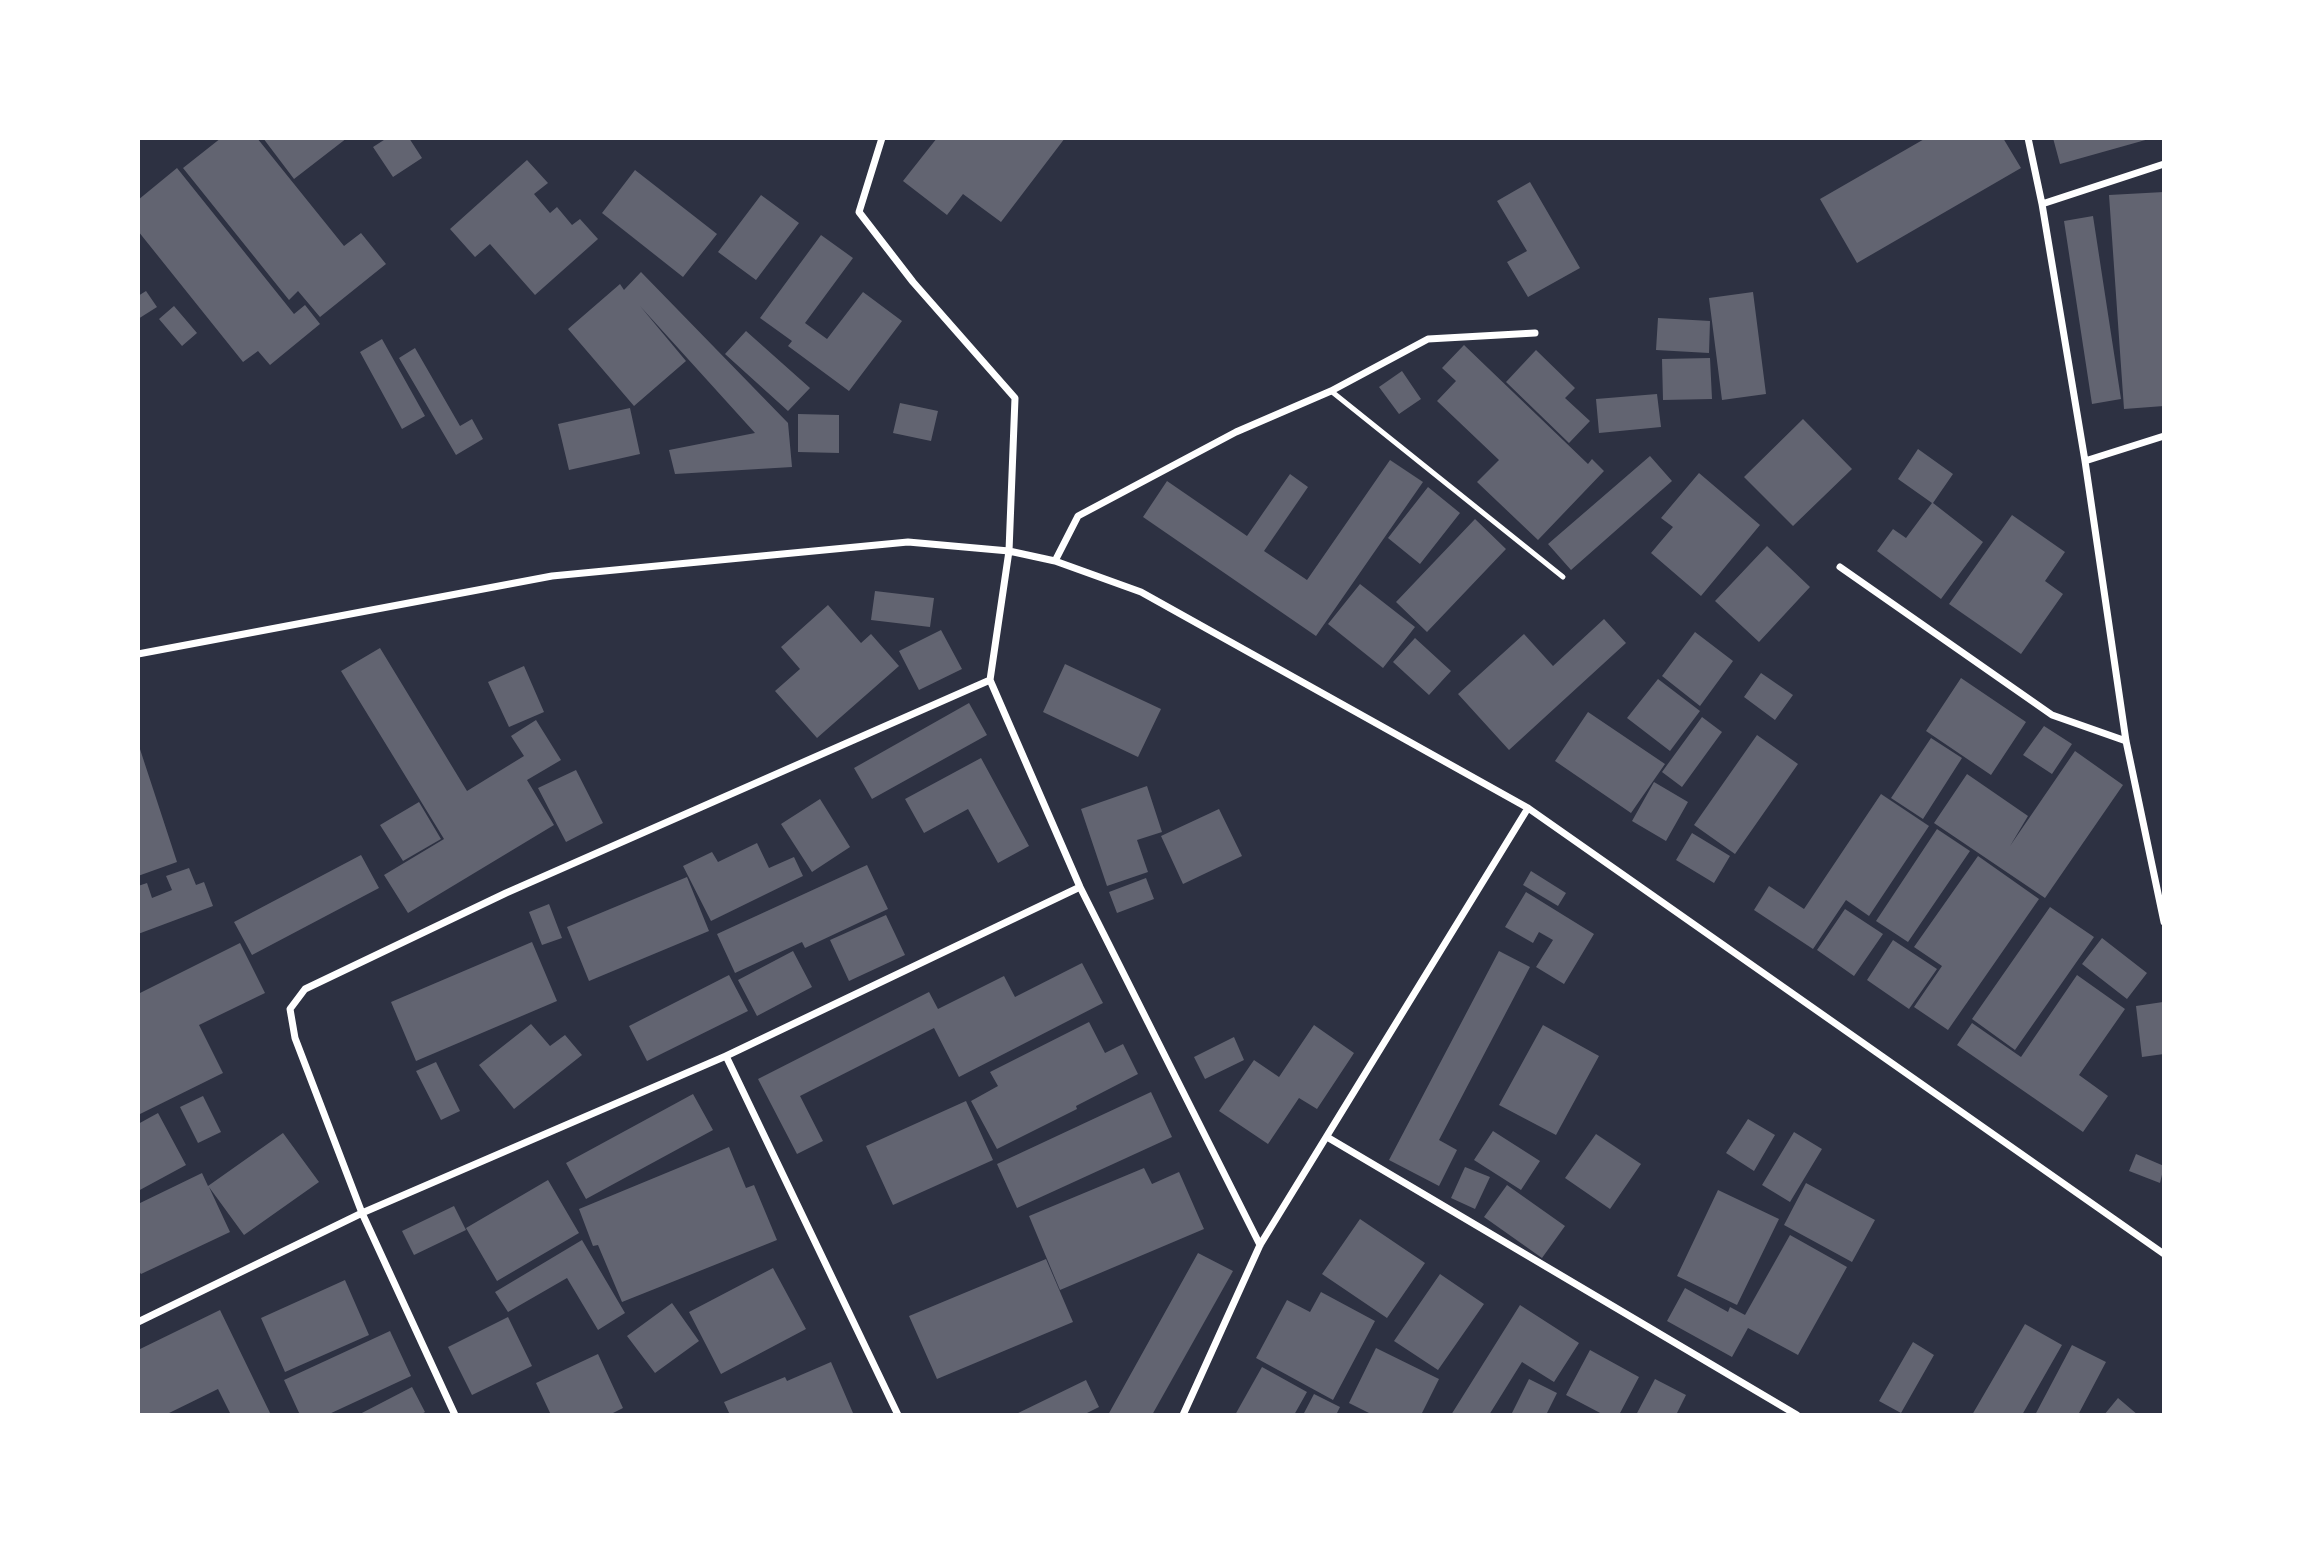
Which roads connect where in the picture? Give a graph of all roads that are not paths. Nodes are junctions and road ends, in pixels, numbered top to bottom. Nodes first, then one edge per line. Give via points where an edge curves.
1 (882, 138) edge
2 (2028, 138) edge
3 (2164, 164) edge
4 (2042, 204) junction
5 (1535, 333) dead end
6 (1331, 391) junction
7 (2164, 436) edge
8 (2085, 461) junction
9 (1009, 551) junction
10 (1055, 561) junction
11 (1840, 566) dead end
12 (1563, 577) dead end
13 (138, 654) edge
14 (990, 680) junction
15 (2126, 741) junction
16 (1528, 808) junction
17 (1080, 887) junction
18 (2163, 916) edge
19 (726, 1056) junction
20 (1327, 1137) junction
21 (362, 1213) junction
22 (1260, 1245) junction
23 (2164, 1254) edge
24 (138, 1322) edge
25 (455, 1415) edge
26 (898, 1415) edge
27 (1183, 1415) edge
28 (1797, 1415) edge

1 - 9 street via 859,212 913,282 1015,398
2 - 4 street
3 - 4 street
4 - 8 street
5 - 6 street via 1428,339
6 - 10 street via 1236,432 1078,516
6 - 12 lane
7 - 8 street
8 - 15 street
9 - 10 street
9 - 13 street via 908,542 552,576
9 - 14 street
10 - 16 street via 1141,592
11 - 15 street via 2052,715
14 - 17 street
14 - 21 street via 506,893 305,989 290,1009 295,1038
15 - 18 street
16 - 20 street
16 - 23 street
17 - 19 street
17 - 22 street
19 - 21 street
19 - 26 street
20 - 22 street
20 - 28 street
21 - 24 street
21 - 25 street
22 - 27 street

